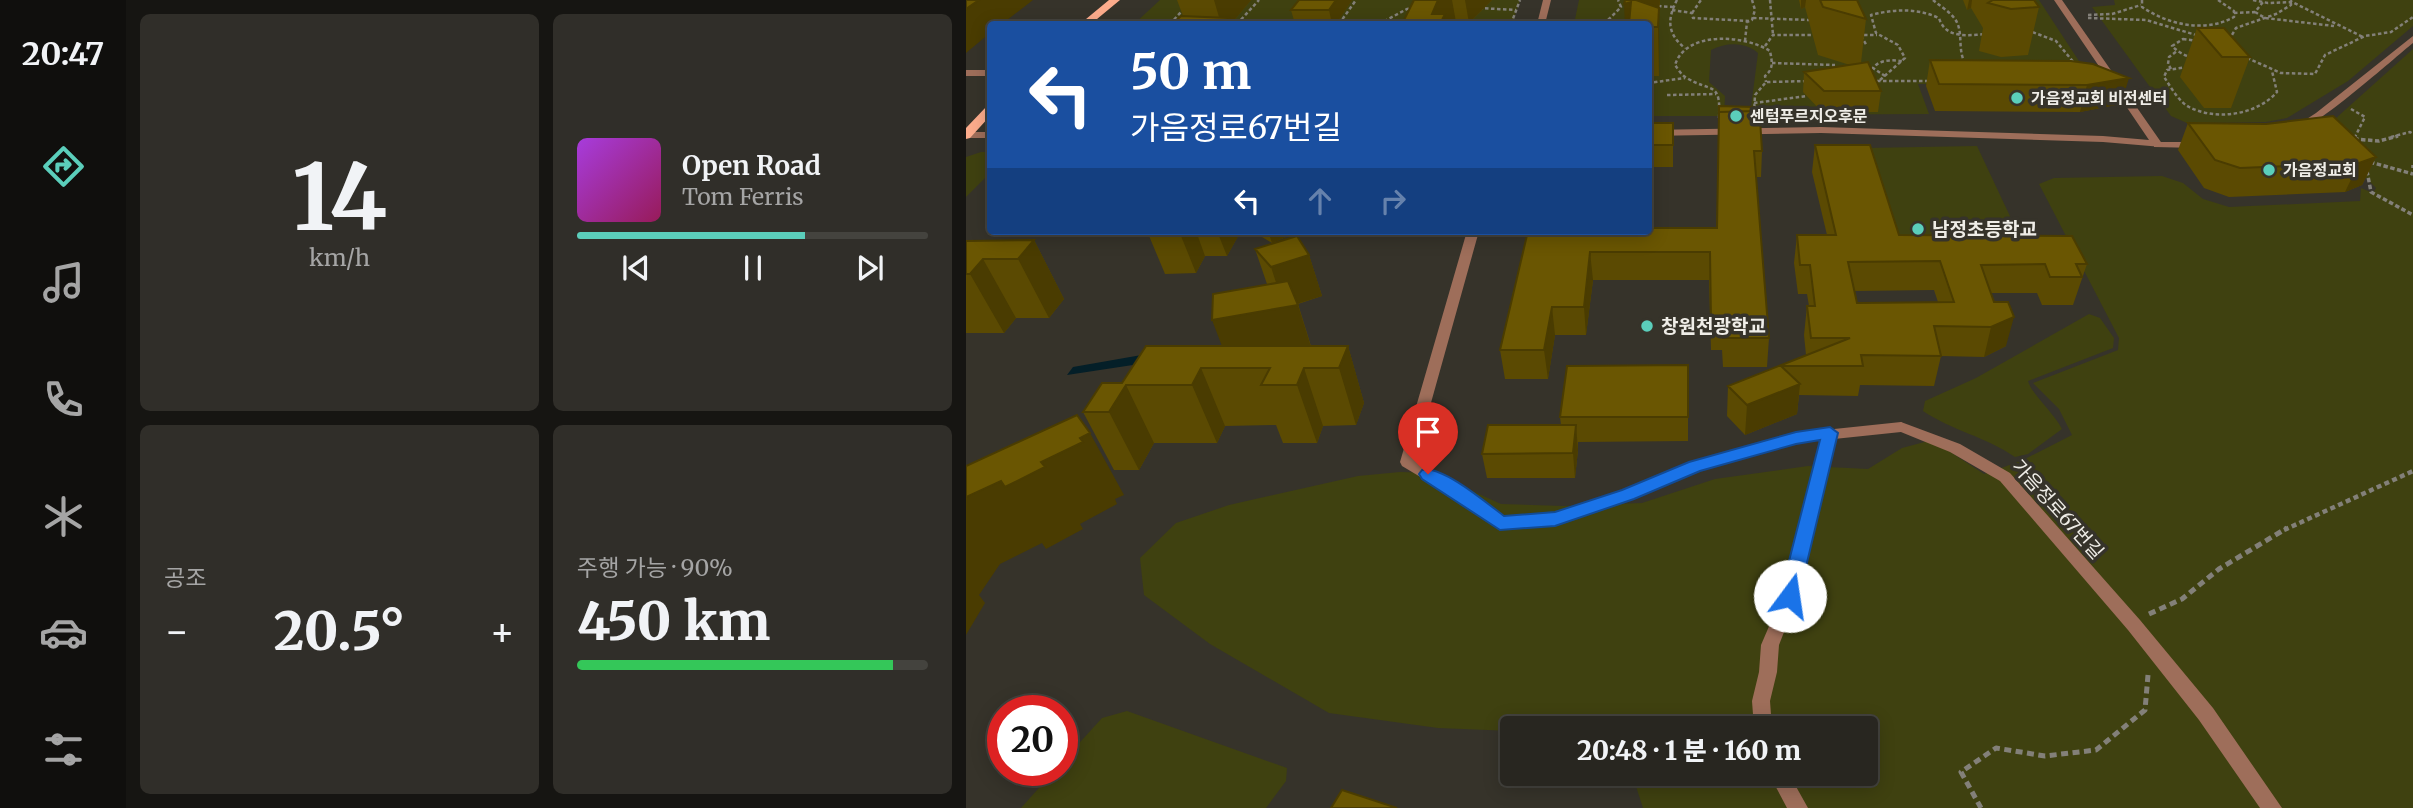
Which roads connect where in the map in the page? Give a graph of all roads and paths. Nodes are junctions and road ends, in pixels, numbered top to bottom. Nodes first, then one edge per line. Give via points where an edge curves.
1 (1115, 0) edge
2 (1192, 0) edge
3 (1259, 0) edge
4 (1356, 0) edge
5 (1520, 0) edge
6 (1547, 0) edge
7 (1618, 0) edge
8 (1677, 0) edge
9 (1700, 0) edge
10 (1752, 0) edge
11 (1770, 0) edge
12 (1933, 0) edge
13 (2058, 0) edge
14 (2142, 0) edge
15 (2217, 0) edge
16 (2253, 0) edge
17 (2291, 1) edge
18 (2263, 2) junction
19 (2141, 5) junction
20 (1658, 6) edge
21 (1424, 8) edge
22 (1472, 8) dead end
23 (1516, 9) junction
24 (1673, 9) junction
25 (2255, 12) junction
26 (1692, 13) junction
27 (2234, 13) junction
28 (2413, 17) edge
29 (2264, 18) junction
30 (1751, 19) junction
31 (1772, 19) junction
32 (2164, 19) junction
33 (1809, 20) dead end
34 (1089, 21) edge
35 (1173, 21) edge
36 (1240, 21) edge
37 (1341, 21) edge
38 (1387, 21) edge
39 (1512, 21) edge
40 (1542, 21) edge
41 (1607, 21) edge
42 (2228, 21) junction
43 (1663, 23) dead end
44 (1669, 23) junction
45 (2161, 24) junction
46 (2193, 24) junction
47 (2218, 24) junction
48 (2240, 25) junction
49 (2023, 28) edge
50 (2230, 28) junction
51 (2341, 28) junction
52 (2034, 32) junction
53 (1853, 33) edge
54 (1993, 34) dead end
55 (2018, 34) dead end
56 (1773, 35) junction
57 (1829, 35) dead end
58 (1861, 35) junction
59 (1878, 35) junction
60 (1961, 35) junction
61 (2196, 37) junction
62 (2364, 37) junction
63 (2413, 39) edge
64 (1745, 41) junction
65 (2230, 44) edge
66 (1765, 46) junction
67 (1867, 46) dead end
68 (1685, 48) junction
69 (2176, 51) junction
70 (2240, 53) edge
71 (1903, 62) junction
72 (1772, 64) junction
73 (2256, 64) junction
74 (1835, 65) edge
75 (1966, 65) edge
76 (2249, 65) dead end
77 (2199, 67) edge
78 (2171, 69) junction
79 (2272, 70) junction
80 (966, 72) edge
81 (2074, 72) edge
82 (987, 73) edge
83 (1885, 76) junction
84 (1686, 78) junction
85 (1812, 81) edge
86 (1865, 81) edge
87 (1878, 81) junction
88 (1944, 81) edge
89 (1652, 82) edge
90 (1766, 82) junction
91 (1717, 94) junction
92 (1667, 95) dead end
93 (1807, 96) edge
94 (2336, 101) junction
95 (1754, 103) junction
96 (987, 113) edge
97 (1719, 120) edge
98 (1754, 120) edge
99 (1652, 132) edge
100 (2413, 134) edge
101 (966, 135) edge
102 (987, 135) edge
103 (2290, 135) edge
104 (2354, 139) junction
105 (2158, 145) junction
106 (2208, 145) edge
107 (2358, 145) edge
108 (2413, 174) edge
109 (2413, 215) edge
110 (1472, 235) edge
111 (1830, 433) junction
112 (1762, 716) edge
113 (1786, 786) edge
114 (1798, 808) edge
115 (2272, 808) edge

1 - 34 main road
2 - 35 path
3 - 36 path
4 - 37 path
5 - 23 path
6 - 40 street
7 - 41 path via 1621,7
8 - 24 path
9 - 26 path
10 - 30 path via 1755,10
11 - 31 path
12 - 60 path via 1955,20
13 - 105 street
14 - 19 path
15 - 27 path
16 - 18 path
17 - 18 path
17 - 29 path via 2280,14
17 - 51 path
18 - 25 path
19 - 32 path
19 - 45 path via 2086,17
20 - 24 path
21 - 38 path via 1407,9
22 - 23 path
23 - 39 path
24 - 26 path
24 - 44 path
25 - 27 path
25 - 29 path
26 - 30 path via 1693,18 1702,20
27 - 42 path
28 - 62 path via 2391,32
29 - 48 path
29 - 51 path
30 - 31 path
30 - 64 path
31 - 33 path
31 - 56 path
32 - 45 path
32 - 46 path
42 - 47 path
42 - 48 path
43 - 44 path
44 - 68 path via 1674,38
45 - 61 path
46 - 47 path
46 - 61 path via 2201,32
47 - 50 path
48 - 50 path
49 - 52 path
50 - 65 path
51 - 62 path
52 - 55 path
52 - 81 path via 2065,46 2077,67
53 - 58 path
54 - 60 path
56 - 57 path
56 - 66 path
58 - 59 path
58 - 67 path
59 - 60 path via 1871,15 1906,11 1937,17 1944,30
59 - 71 path via 1901,45
60 - 75 path via 1958,51
61 - 69 path via 2177,41 2172,46
61 - 69 path via 2221,47 2224,54 2209,59
62 - 79 path via 2325,55 2315,74
63 - 94 street
64 - 66 path
64 - 68 path via 1710,41
66 - 72 path
68 - 84 path via 1674,61
69 - 78 path via 2169,57
70 - 73 path
71 - 83 path
71 - 83 path via 1875,64 1875,72
72 - 74 path
72 - 90 path
73 - 76 path
73 - 79 path
77 - 78 path
78 - 79 path via 2164,77 2182,102 2210,114 2268,103 2277,92
80 - 82 street
83 - 87 path
84 - 89 path
84 - 91 path
85 - 90 path
86 - 87 path
87 - 88 path
90 - 95 path
91 - 92 path
91 - 97 path
93 - 95 path
94 - 103 street
94 - 104 path via 2365,117
95 - 98 path
96 - 101 main road
99 - 105 street via 1821,130 2103,139
100 - 104 path via 2379,141
101 - 102 street
104 - 107 path
105 - 106 street
108 - 109 path via 2365,162 2371,192
110 - 111 street, 가음정로67번길 via 1407,462 1500,523 1555,519 1695,466
111 - 112 street via 1790,596 1770,645
111 - 115 street, 가음정로67번길 via 1901,427 1955,447 2005,477 2198,704
113 - 114 street

